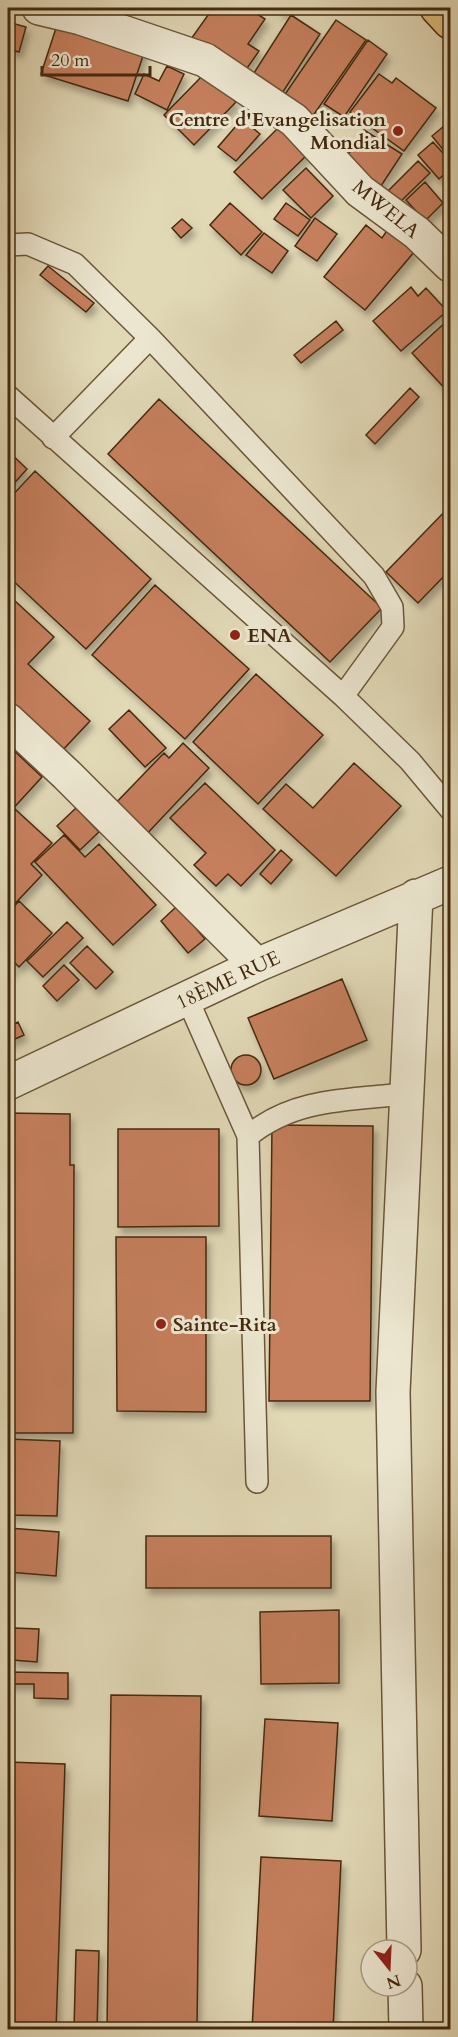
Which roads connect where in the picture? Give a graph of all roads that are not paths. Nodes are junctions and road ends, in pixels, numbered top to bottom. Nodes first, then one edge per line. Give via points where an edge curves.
1 (39, 8) edge
2 (437, 8) edge
3 (450, 22) edge
4 (8, 246) edge
5 (450, 265) edge
6 (150, 338) junction
7 (8, 396) edge
8 (52, 438) junction
9 (343, 696) junction
10 (8, 720) edge
11 (450, 809) edge
12 (450, 882) edge
13 (416, 896) junction
14 (257, 965) junction
15 (187, 998) junction
16 (8, 1083) edge
17 (405, 1094) junction
18 (248, 1136) junction
19 (257, 1482) dead end
20 (404, 1938) edge
21 (405, 1998) edge
22 (406, 2028) edge

1 - 5 street, MWELA via 81,18 205,60 294,120 360,191 417,233
2 - 3 highway
4 - 6 lane via 28,244 75,264
6 - 8 lane
6 - 9 lane via 374,576 392,607 393,627
7 - 8 lane
8 - 9 lane
9 - 11 lane via 410,761
10 - 14 street
12 - 13 street, 18ÈME RUE
13 - 14 street, 18ÈME RUE
13 - 17 street
14 - 15 street, 18ÈME RUE
15 - 16 street, 18ÈME RUE
15 - 18 lane
17 - 18 lane via 305,1105 268,1119
17 - 20 street via 393,1392
18 - 19 lane
21 - 22 street

